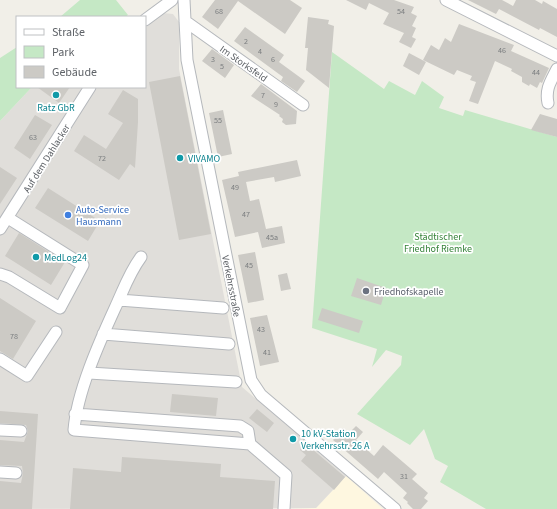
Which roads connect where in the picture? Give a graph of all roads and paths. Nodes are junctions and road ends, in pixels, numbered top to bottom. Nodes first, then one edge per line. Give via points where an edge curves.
1 (172, 0) edge
2 (184, 0) edge
3 (449, 1) edge
4 (146, 19) edge
5 (185, 21) junction
6 (557, 56) edge
7 (557, 69) edge
8 (89, 88) edge
9 (548, 103) dead end
10 (303, 105) dead end
11 (8, 218) junction
12 (0, 229) edge
13 (141, 257) dead end
14 (0, 274) edge
15 (118, 300) junction
16 (222, 308) dead end
17 (56, 332) dead end
18 (103, 334) junction
19 (229, 344) dead end
20 (0, 359) edge
21 (89, 373) junction
22 (236, 382) dead end
23 (75, 414) junction
24 (0, 430) edge
25 (21, 431) dead end
26 (250, 444) junction
27 (0, 472) edge
28 (16, 473) dead end
29 (284, 509) edge
30 (396, 509) edge

1 - 4 street
2 - 5 street, Verkehrsstraße
3 - 6 street
5 - 10 street, Im Storksfeld
5 - 30 street, Verkehrsstraße via 187,60 251,380 261,395
7 - 9 street via 547,88
8 - 11 street, Auf dem Dahlacker
11 - 12 street, Auf dem Dahlacker
11 - 14 street via 83,265 60,308
13 - 15 street via 132,269
15 - 16 street
15 - 18 street
17 - 20 street via 27,376
18 - 19 street
18 - 21 street
21 - 22 street
21 - 23 street
23 - 26 street via 240,426 248,431
23 - 26 street via 74,430
24 - 25 street
26 - 29 street via 286,475
27 - 28 street

